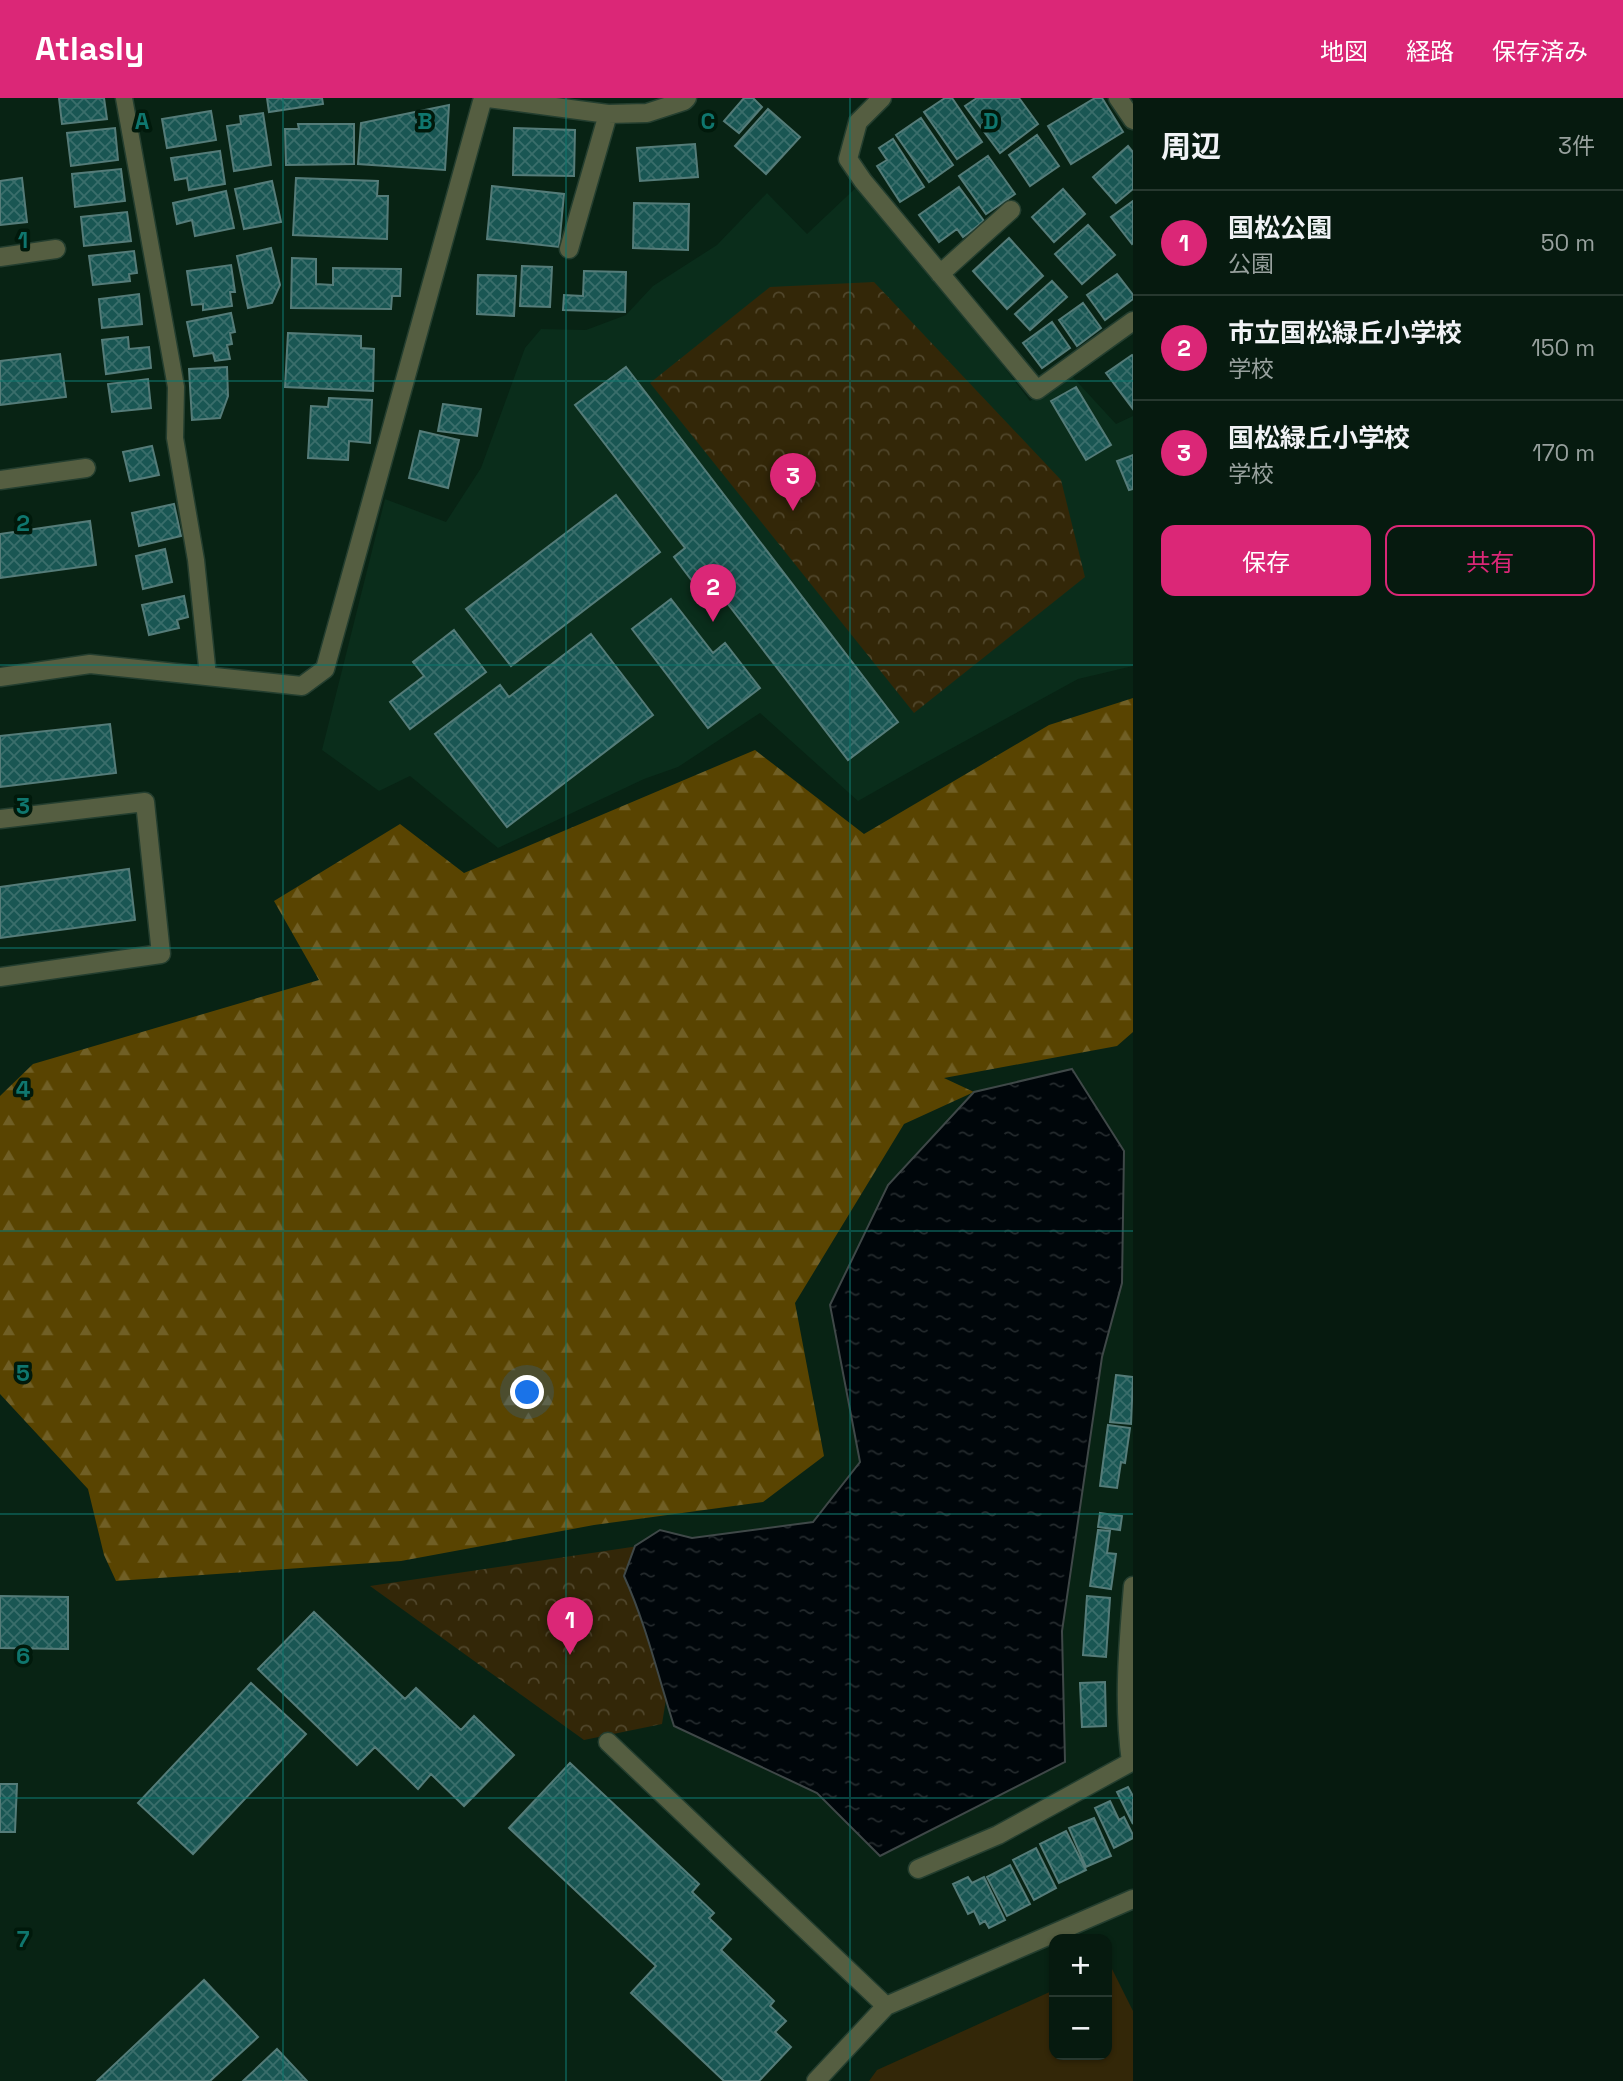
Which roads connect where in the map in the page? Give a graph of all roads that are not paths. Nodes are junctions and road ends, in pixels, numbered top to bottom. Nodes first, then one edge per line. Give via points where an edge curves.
1 (486, 98) edge
2 (687, 98) edge
3 (882, 98) edge
4 (1118, 98) edge
5 (129, 99) edge
6 (608, 114) junction
7 (1133, 120) edge
8 (1010, 210) dead end
9 (56, 248) dead end
10 (569, 249) dead end
11 (0, 257) edge
12 (940, 274) junction
13 (1133, 321) edge
14 (86, 468) dead end
15 (0, 480) edge
16 (208, 676) junction
17 (0, 677) edge
18 (0, 819) edge
19 (0, 977) edge
20 (1133, 1586) edge
21 (608, 1742) dead end
22 (1132, 1762) edge
23 (918, 1869) dead end
24 (1133, 1899) edge
25 (886, 2006) junction
26 (816, 2081) edge

1 - 6 street
1 - 16 street via 325,668 302,687
2 - 6 street via 647,113
3 - 12 street via 858,122 848,159
4 - 7 street
5 - 16 lane via 176,387 175,438 196,560
6 - 10 street
8 - 12 street
9 - 11 street
12 - 13 street via 1037,390
14 - 15 street
16 - 17 street via 90,664
18 - 19 street via 145,802 161,954
20 - 22 street via 1127,1731
21 - 25 street
22 - 23 street via 998,1835
24 - 25 street
25 - 26 street

